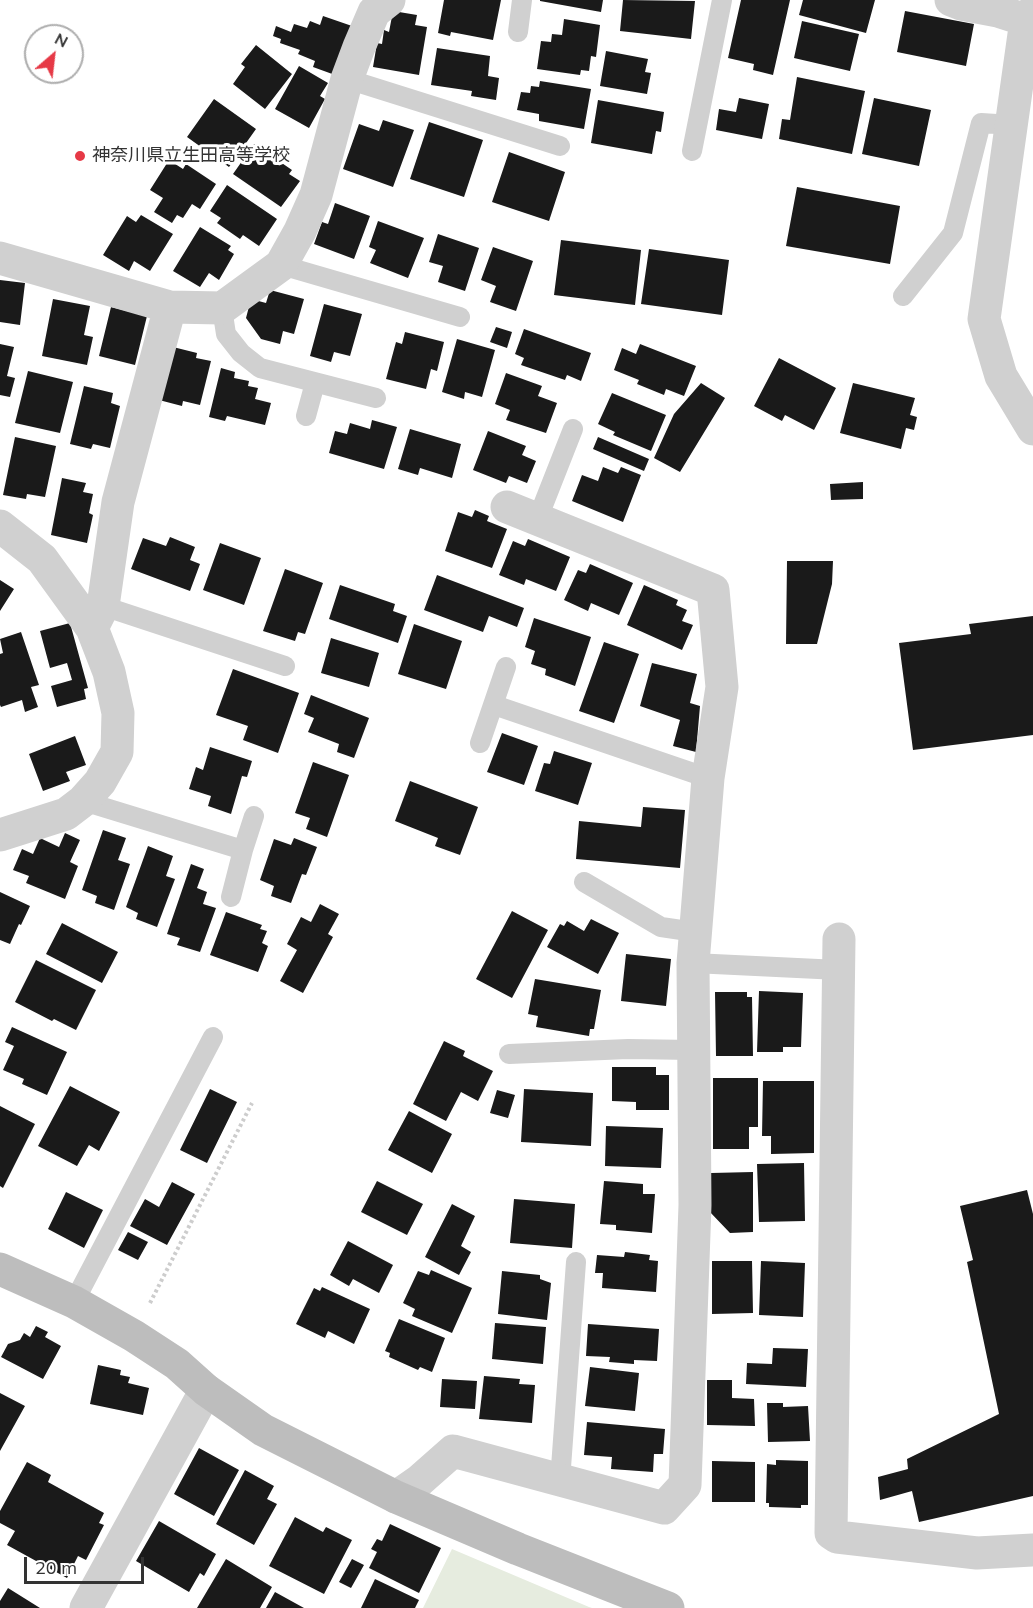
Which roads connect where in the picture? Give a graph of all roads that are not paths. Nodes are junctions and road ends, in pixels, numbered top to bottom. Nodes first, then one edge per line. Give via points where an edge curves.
1 (390, 0) edge
2 (522, 0) edge
3 (722, 0) edge
4 (951, 0) edge
5 (1031, 17) edge
6 (518, 32) dead end
7 (347, 79) junction
8 (1012, 125) junction
9 (561, 146) dead end
10 (692, 151) dead end
11 (0, 258) edge
12 (280, 265) junction
13 (903, 297) dead end
14 (170, 307) junction
15 (222, 308) junction
16 (460, 317) dead end
17 (315, 383) junction
18 (376, 398) dead end
19 (306, 416) dead end
20 (573, 429) dead end
21 (1033, 429) edge
22 (507, 507) dead end
23 (538, 518) junction
24 (0, 526) edge
25 (98, 617) junction
26 (285, 666) dead end
27 (506, 666) dead end
28 (494, 705) junction
29 (480, 743) dead end
30 (708, 778) junction
31 (83, 801) junction
32 (254, 816) dead end
33 (0, 835) edge
34 (243, 850) junction
35 (584, 882) dead end
36 (231, 897) dead end
37 (694, 948) junction
38 (839, 954) joint
39 (213, 1037) dead end
40 (693, 1050) junction
41 (509, 1054) dead end
42 (576, 1262) dead end
43 (0, 1269) edge
44 (74, 1302) junction
45 (206, 1389) junction
46 (560, 1481) junction
47 (396, 1497) junction
48 (1033, 1550) edge
49 (89, 1607) edge
50 (668, 1608) edge

1 - 7 street via 374,12
2 - 6 lane
3 - 10 lane
4 - 5 street
5 - 8 street
7 - 9 lane
7 - 12 street via 316,195
8 - 13 lane via 981,123 953,233
8 - 21 street via 984,319 1000,376
11 - 14 street
12 - 15 street
12 - 16 lane
14 - 15 street
14 - 25 street via 118,502
15 - 17 lane via 226,334 241,353 260,368
17 - 18 lane
17 - 19 lane
20 - 23 lane
22 - 23 street
23 - 30 street via 713,590 722,687
24 - 25 street via 42,559
25 - 26 lane
25 - 31 street via 118,713 117,752 100,782
27 - 28 lane
28 - 29 lane
28 - 30 lane
30 - 37 street
31 - 33 street via 66,814
31 - 34 lane
32 - 34 lane
34 - 36 lane
35 - 37 lane
37 - 38 lane
37 - 40 street
38 - 48 street via 831,1533 837,1537 978,1553
39 - 44 lane
40 - 41 lane
40 - 46 street via 695,1205 685,1485 664,1508
42 - 46 lane
43 - 44 street
44 - 45 street via 134,1335
45 - 47 street via 263,1430
45 - 49 street
46 - 47 street via 453,1451
47 - 50 street

